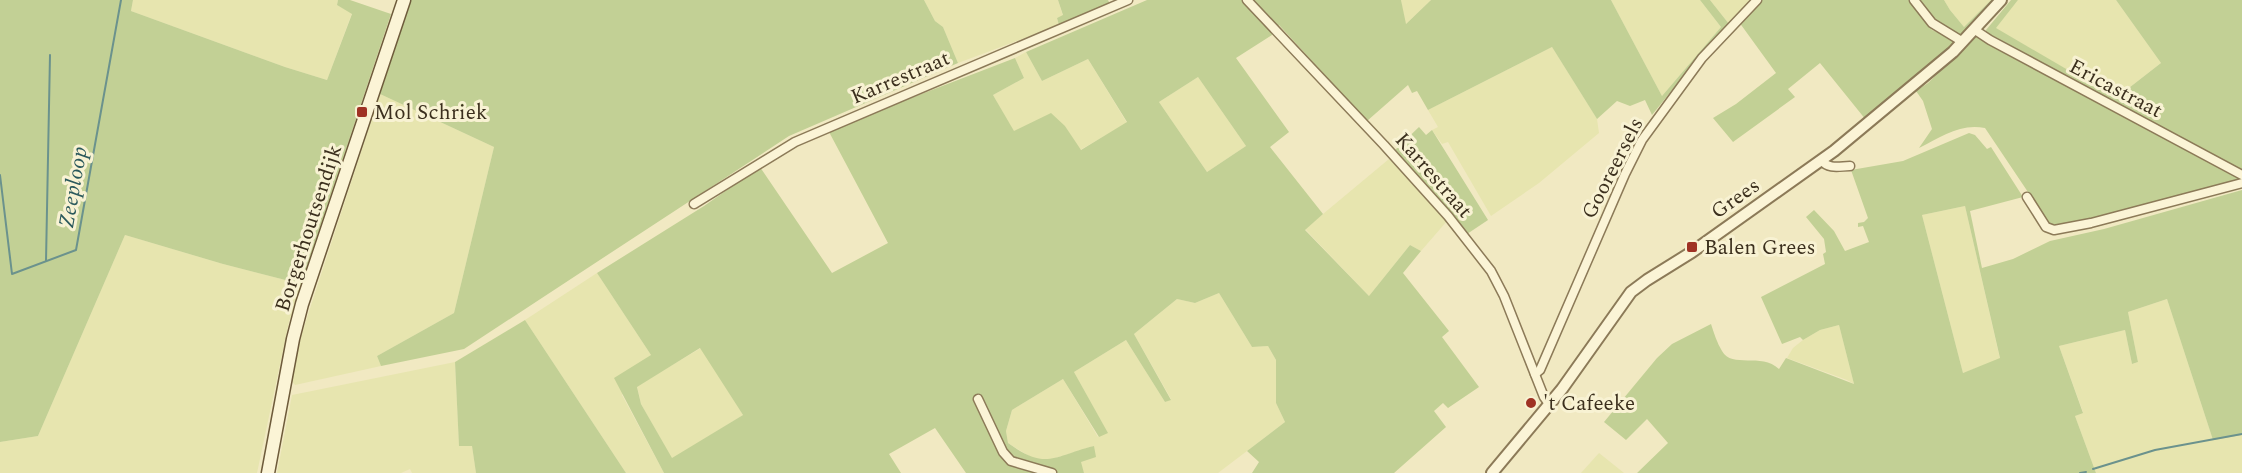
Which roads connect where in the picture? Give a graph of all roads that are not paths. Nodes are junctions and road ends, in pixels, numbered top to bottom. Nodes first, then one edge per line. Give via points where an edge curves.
1 (404, 0) edge
2 (1128, 0) edge
3 (1247, 0) edge
4 (1757, 0) edge
5 (1914, 0) edge
6 (2001, 0) edge
7 (1975, 30) junction
8 (1963, 42) junction
9 (1821, 160) junction
10 (1850, 166) dead end
11 (2242, 175) edge
12 (2242, 183) edge
13 (2027, 196) dead end
14 (694, 204) dead end
15 (1535, 374) junction
16 (978, 399) dead end
17 (1550, 404) junction
18 (268, 473) edge
19 (1052, 473) edge
20 (1492, 473) edge

1 - 18 main road, Borgerhoutsendijk via 302,304
2 - 14 street, Karrestraat via 795,142
3 - 15 street, Karrestraat via 1448,216 1491,271
4 - 15 street, Gooreersels via 1702,58 1642,140
5 - 8 street via 1932,23
6 - 7 street, Grees
7 - 8 street, Grees
7 - 11 street, Ericastraat
8 - 9 street, Grees
9 - 10 street via 1830,167
9 - 17 street, Grees via 1631,292
12 - 13 street via 2054,230 2046,227
15 - 17 street, Karrestraat
16 - 19 street via 1011,461
17 - 20 street, Grees

